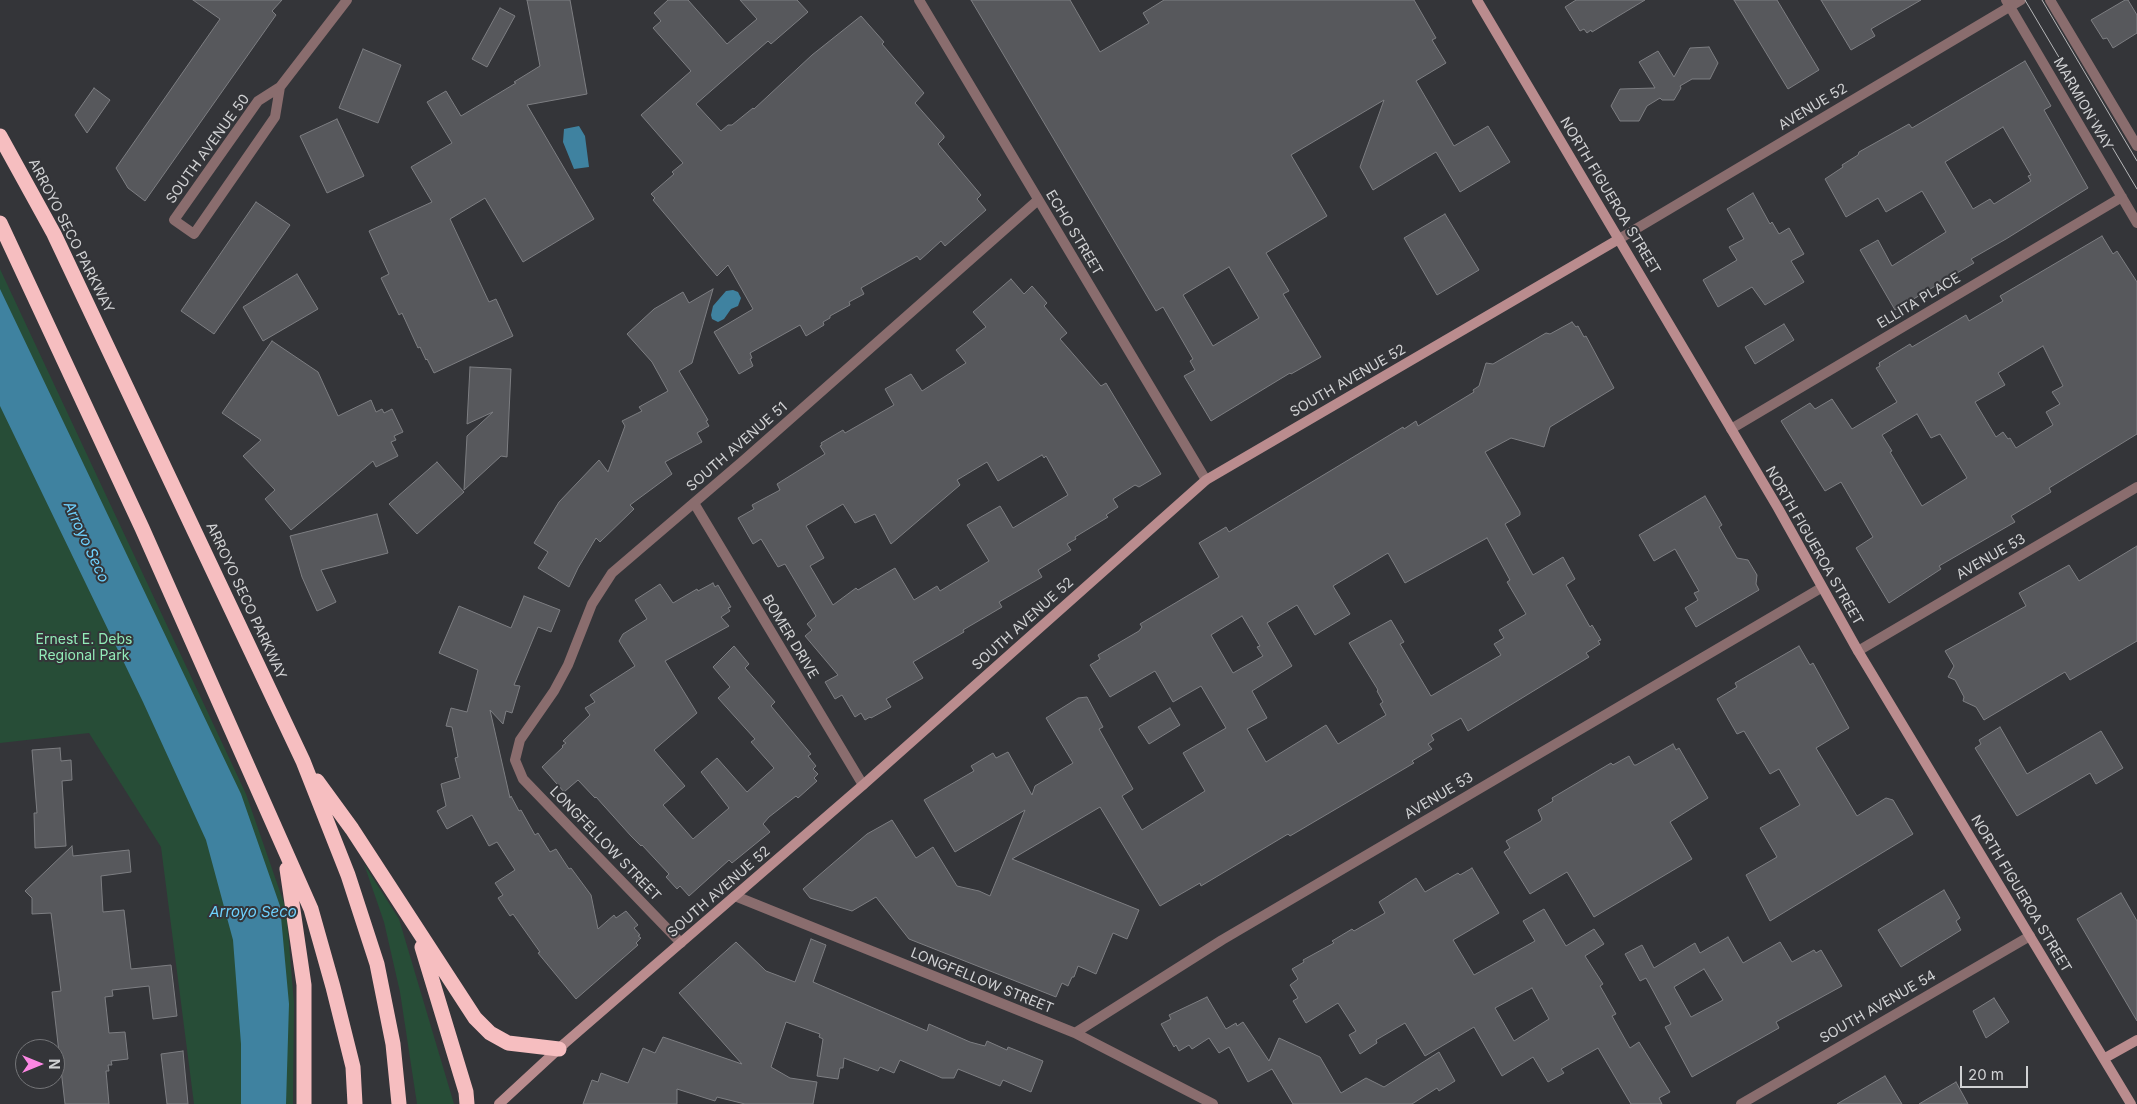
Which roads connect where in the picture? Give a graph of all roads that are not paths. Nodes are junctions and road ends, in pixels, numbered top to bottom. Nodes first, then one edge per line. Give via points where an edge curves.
1 (347, 0) edge
2 (919, 0) edge
3 (1477, 0) edge
4 (2021, 0) edge
5 (2050, 0) edge
6 (2008, 3) edge
7 (280, 87) junction
8 (0, 136) edge
9 (2137, 146) edge
10 (2122, 197) junction
11 (1038, 200) junction
12 (2137, 223) edge
13 (0, 224) edge
14 (1619, 239) junction
15 (1731, 429) junction
16 (1206, 480) junction
17 (2137, 487) edge
18 (694, 503) junction
19 (1821, 588) junction
20 (1858, 651) junction
21 (515, 760) joint
22 (303, 761) junction
23 (863, 785) junction
24 (282, 843) junction
25 (735, 896) junction
26 (417, 930) junction
27 (2030, 936) junction
28 (681, 943) junction
29 (1075, 1033) junction
30 (2137, 1040) edge
31 (559, 1049) junction
32 (2105, 1058) junction
33 (304, 1104) edge
34 (355, 1104) edge
35 (399, 1104) edge
36 (467, 1104) edge
37 (499, 1104) edge
38 (1213, 1104) edge
39 (1741, 1104) edge
40 (2131, 1104) edge

1 - 7 street, SOUTH AVENUE 50
2 - 11 street, ECHO STREET
3 - 14 street, NORTH FIGUEROA STREET
4 - 6 street, AVENUE 52
5 - 9 street, MARMION WAY
6 - 10 street, MARMION WAY
6 - 14 street, AVENUE 52
7 - 7 street, SOUTH AVENUE 50 via 258,101 174,220 194,234 275,117
8 - 22 highway, ARROYO SECO PARKWAY via 54,234
10 - 12 street, MARMION WAY
10 - 15 street, ELLITA PLACE
11 - 16 street, ECHO STREET
11 - 18 street, SOUTH AVENUE 51
13 - 24 highway via 146,537
14 - 15 street, NORTH FIGUEROA STREET
14 - 16 street, SOUTH AVENUE 52
15 - 19 street, NORTH FIGUEROA STREET
16 - 23 street, SOUTH AVENUE 52
17 - 20 street, AVENUE 53
18 - 21 street, SOUTH AVENUE 51 via 612,573 592,604 554,691 520,740
18 - 23 street, BOMER DRIVE
19 - 20 street, NORTH FIGUEROA STREET
19 - 29 street, AVENUE 53 via 1222,940
20 - 27 street, NORTH FIGUEROA STREET
21 - 28 street, LONGFELLOW STREET via 523,779
22 - 26 highway via 352,829
22 - 35 highway, ARROYO SECO PARKWAY via 348,876 377,964 393,1044
23 - 25 street, SOUTH AVENUE 52
24 - 33 highway via 304,985
24 - 34 highway via 311,910 323,949 353,1067
25 - 28 street, SOUTH AVENUE 52
25 - 29 street, LONGFELLOW STREET
26 - 31 highway via 475,1018 490,1033 508,1043
26 - 36 highway
27 - 32 street, NORTH FIGUEROA STREET
27 - 39 street, SOUTH AVENUE 54
28 - 31 street, SOUTH AVENUE 52
29 - 38 street, LONGFELLOW STREET
30 - 32 street
31 - 37 street, SOUTH AVENUE 52
32 - 40 street, NORTH FIGUEROA STREET

